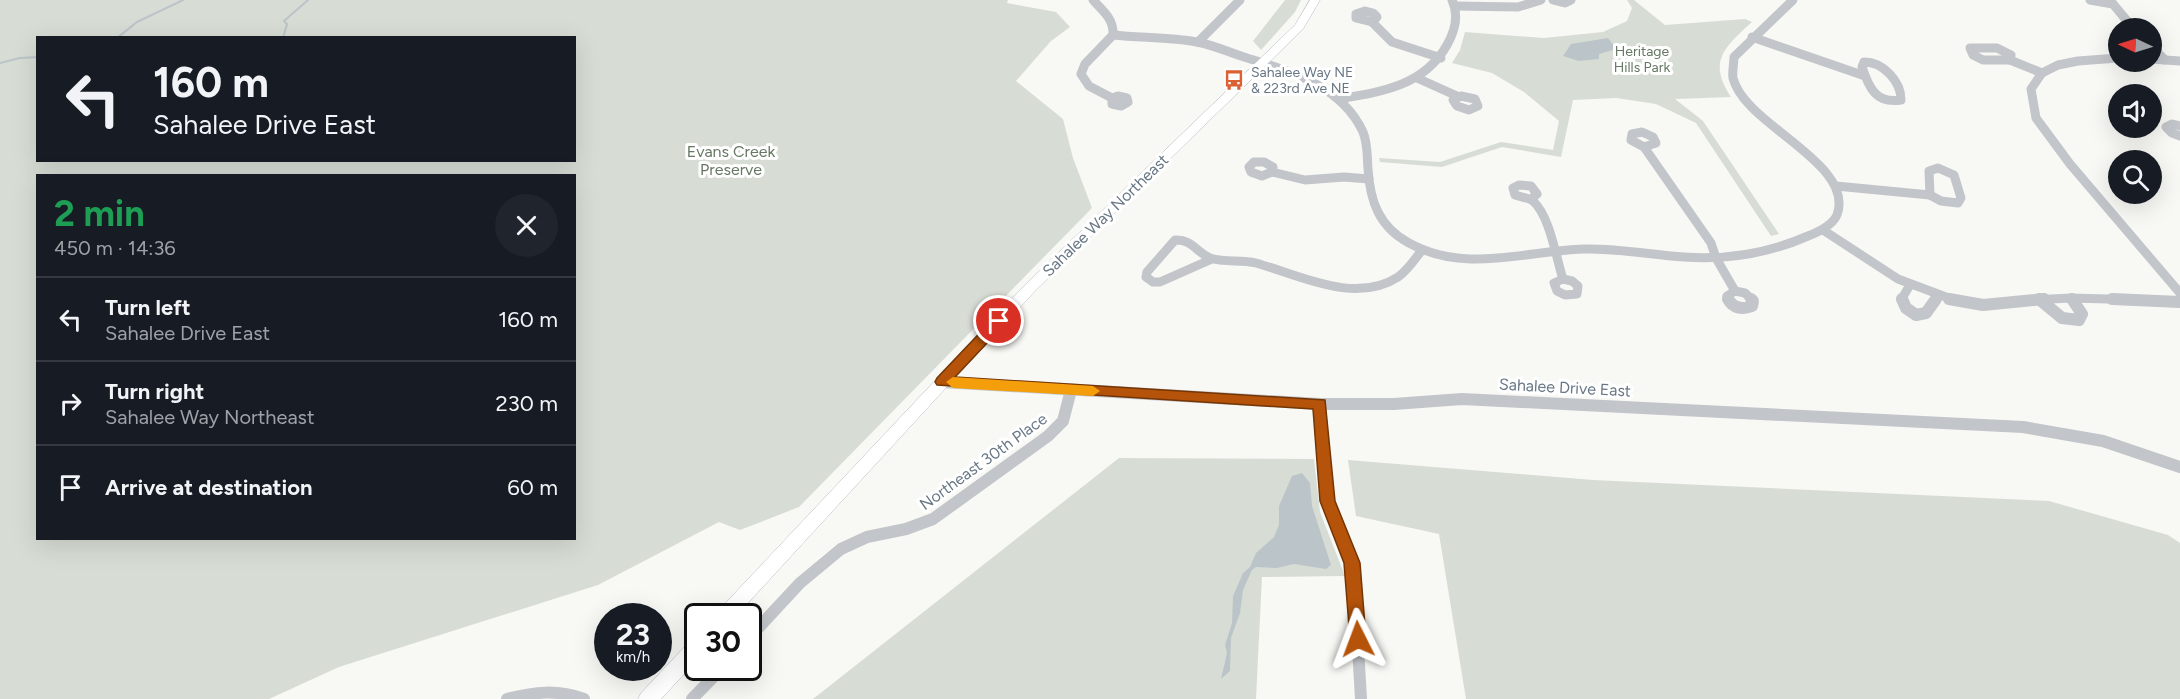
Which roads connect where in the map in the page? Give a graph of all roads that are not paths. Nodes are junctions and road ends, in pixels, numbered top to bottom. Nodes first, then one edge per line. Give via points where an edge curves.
1 (1093, 0) edge
2 (1240, 0) edge
3 (1314, 0) edge
4 (1541, 0) edge
5 (1553, 0) edge
6 (1571, 0) edge
7 (1791, 0) edge
8 (2090, 0) edge
9 (2114, 2) edge
10 (1453, 3) edge
11 (2126, 18) edge
12 (1372, 22) dead end
13 (1113, 35) junction
14 (1752, 37) junction
15 (1198, 42) junction
16 (2162, 57) edge
17 (1440, 58) junction
18 (2108, 58) edge
19 (2010, 60) dead end
20 (2162, 60) edge
21 (2165, 60) junction
22 (2180, 60) edge
23 (1264, 63) junction
24 (2042, 73) junction
25 (1865, 76) junction
26 (1417, 78) junction
27 (1457, 96) dead end
28 (1112, 98) dead end
29 (1338, 99) junction
30 (2180, 126) edge
31 (2180, 136) edge
32 (1644, 147) dead end
33 (1272, 172) dead end
34 (1369, 179) junction
35 (1836, 186) junction
36 (1930, 195) dead end
37 (1531, 199) dead end
38 (1823, 230) junction
39 (1422, 250) junction
40 (1553, 251) junction
41 (1716, 258) junction
42 (1212, 260) junction
43 (1563, 279) dead end
44 (1910, 285) junction
45 (1735, 291) dead end
46 (2180, 293) edge
47 (1937, 296) junction
48 (2072, 298) junction
49 (2039, 299) junction
50 (2180, 302) edge
51 (942, 382) junction
52 (1071, 390) junction
53 (1320, 404) junction
54 (2180, 467) edge
55 (737, 603) edge
56 (762, 624) edge
57 (684, 661) edge
58 (709, 681) edge
59 (507, 699) edge
60 (584, 699) edge
61 (648, 699) edge
62 (692, 699) edge
63 (1361, 699) edge

1 - 13 street via 1108,14
2 - 15 street
3 - 23 main road, Sahalee Way Northeast via 1299,27
4 - 10 street via 1507,8
5 - 6 street
7 - 14 street
8 - 9 street
9 - 11 street
10 - 17 street via 1456,22
12 - 17 street via 1392,42
13 - 15 street
13 - 28 street via 1085,63 1081,74 1089,86
14 - 25 street
14 - 35 street via 1734,57 1731,65 1735,82 1753,108
15 - 23 street
16 - 21 street
17 - 26 street
18 - 24 street via 2067,63
19 - 24 street
20 - 21 street
21 - 22 street
23 - 29 street via 1308,78
23 - 51 main road, Sahalee Way Northeast via 1045,273
24 - 46 street via 2031,89 2036,118
25 - 25 street via 1864,62 1883,66 1902,93 1901,100 1876,97
26 - 27 street
26 - 29 street via 1380,91
29 - 34 street via 1364,135
30 - 31 street via 2166,127
32 - 41 street via 1711,243
33 - 34 street via 1305,180
34 - 39 street via 1378,217 1387,228
35 - 36 street
35 - 38 street via 1839,210
37 - 40 street via 1543,218
38 - 41 street via 1790,243
38 - 44 street via 1855,254
39 - 40 street via 1470,261
39 - 42 street via 1399,277 1364,287 1328,285 1253,262
40 - 41 street via 1594,249
40 - 43 street
41 - 45 street
42 - 42 street via 1188,240 1175,240 1146,277 1160,282
44 - 47 street
44 - 47 street via 1901,300 1915,314 1923,316 1930,311
47 - 49 street via 2002,305
48 - 49 street
48 - 49 street via 2082,314 2079,320 2061,317
48 - 50 street
51 - 52 street, Sahalee Drive East
51 - 55 main road, Sahalee Way Northeast
52 - 53 street, Sahalee Drive East
52 - 56 street, Northeast 30th Place via 1063,421 1048,436 933,519 867,537 841,549 800,583
53 - 54 street, Sahalee Drive East via 1462,399 2023,427 2085,436
53 - 63 street via 1328,501 1354,578
57 - 61 main road
58 - 62 street
59 - 60 street via 549,690

